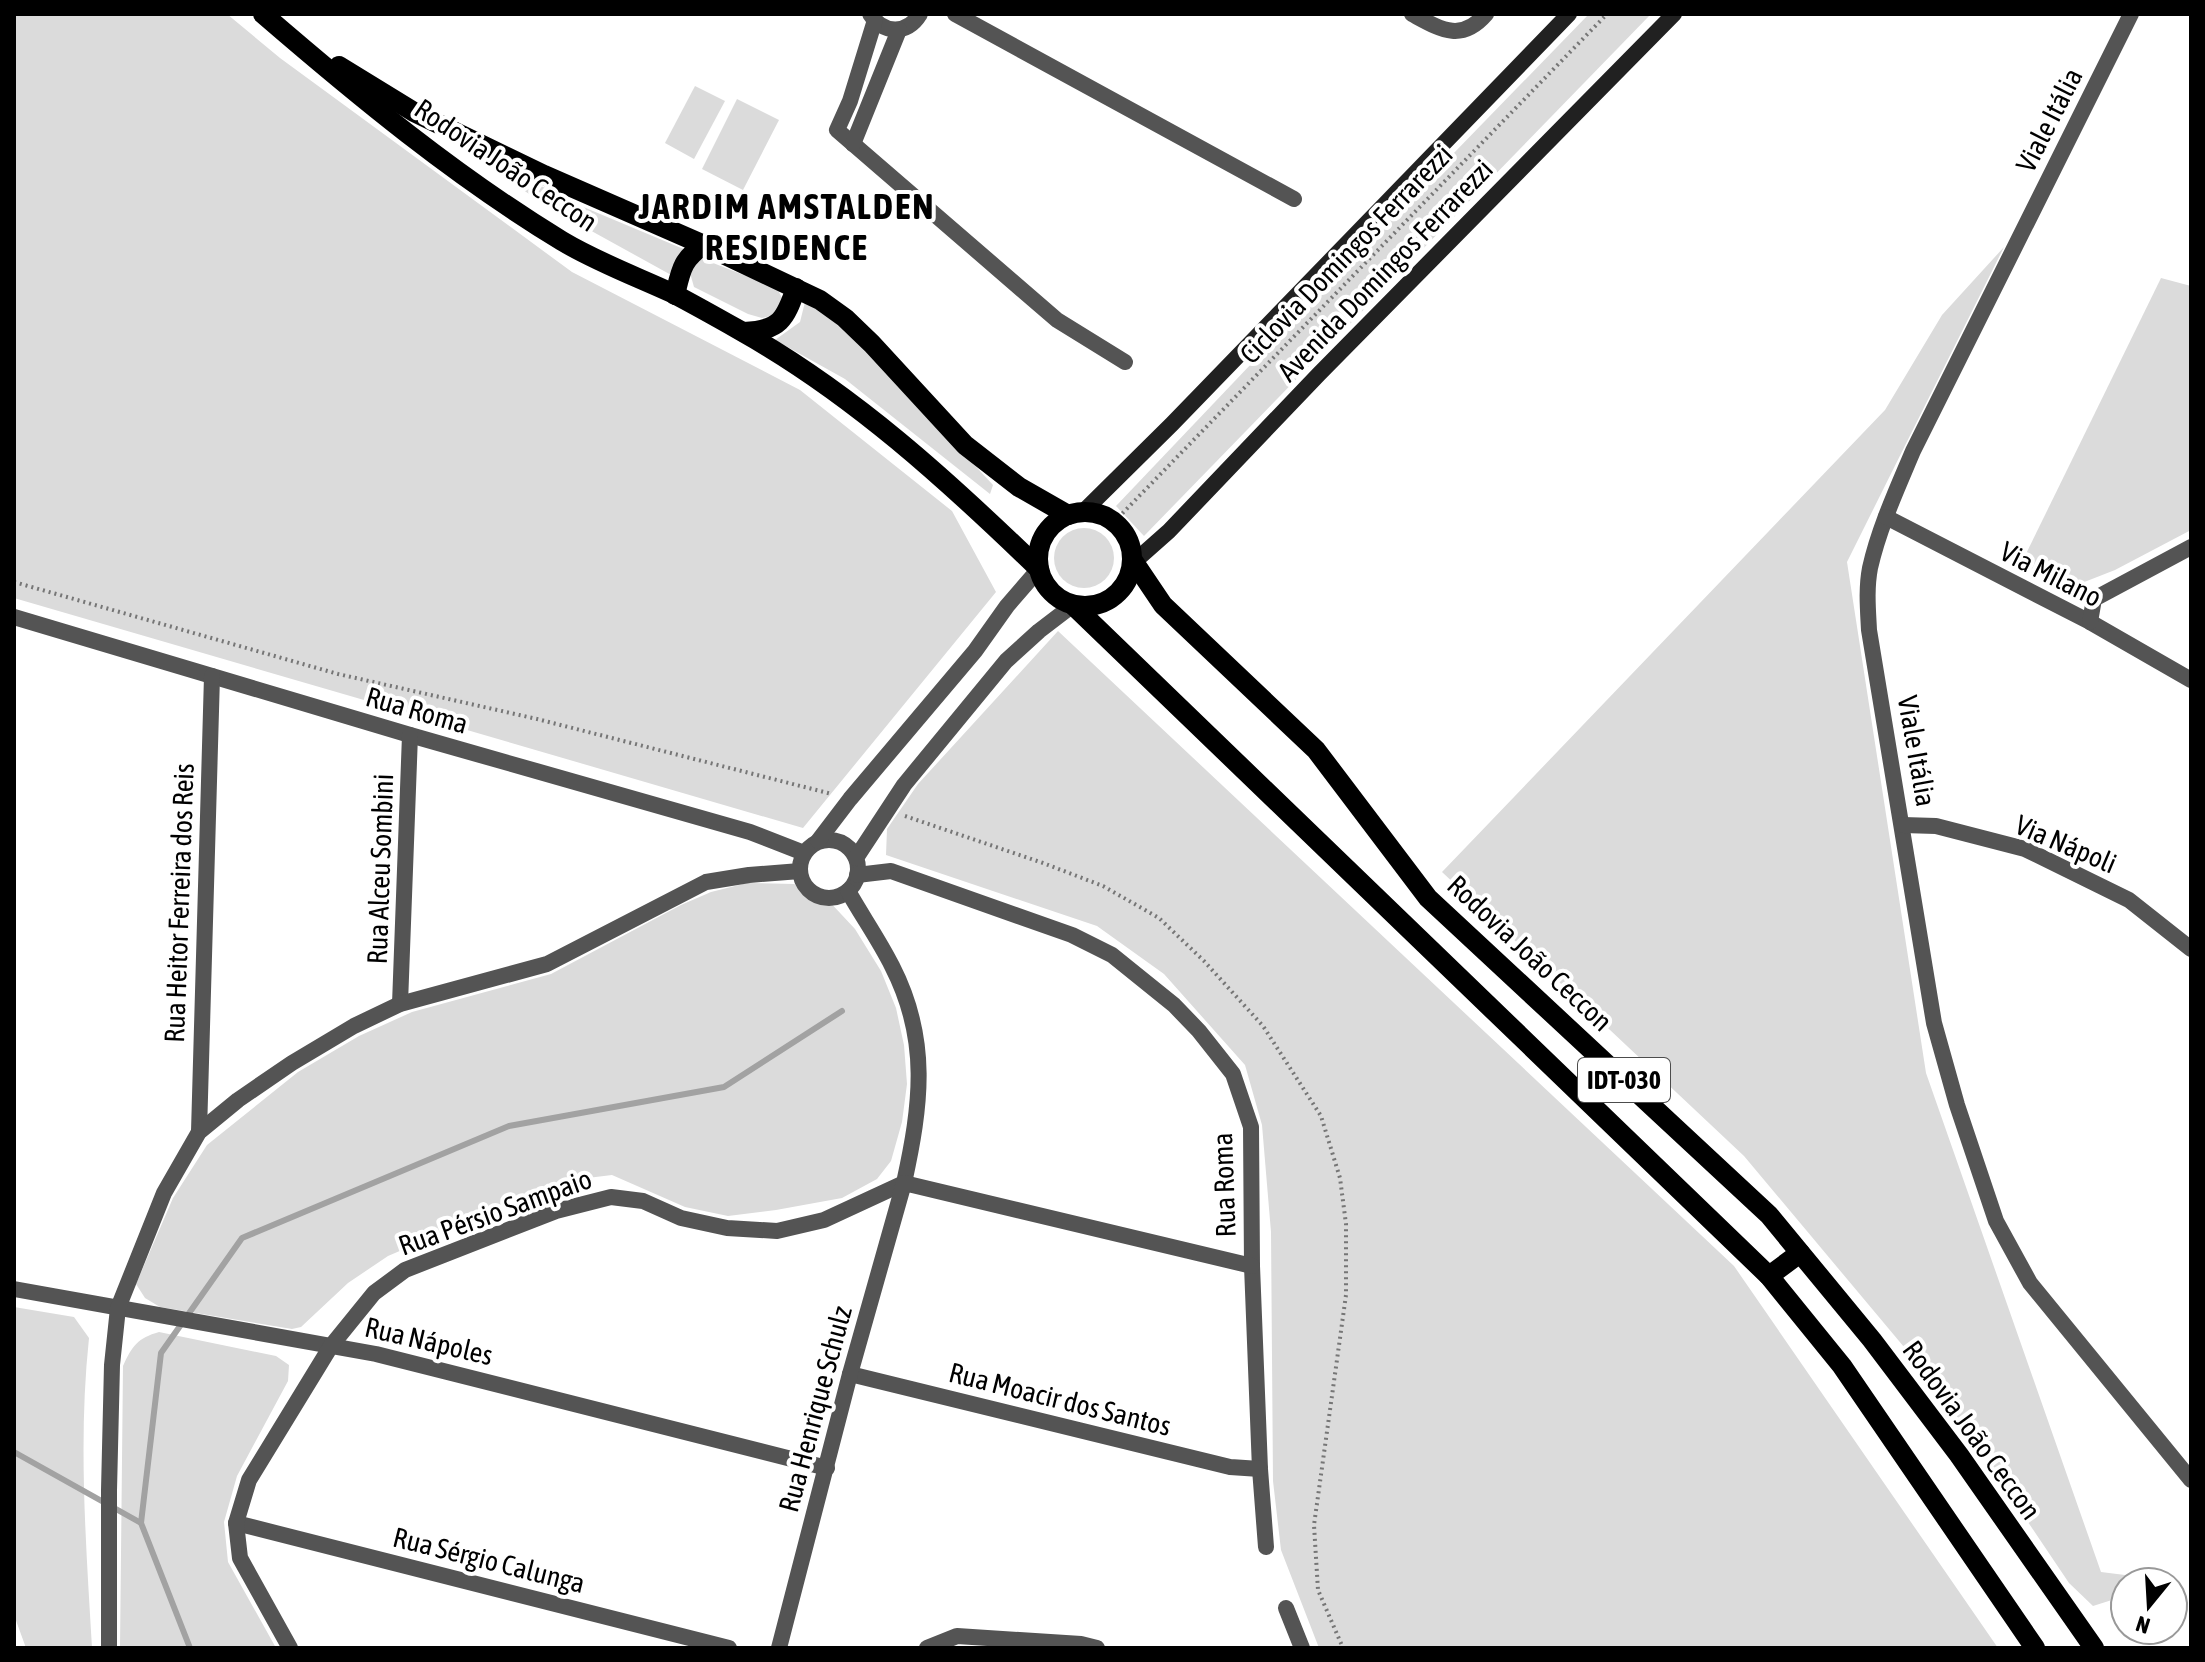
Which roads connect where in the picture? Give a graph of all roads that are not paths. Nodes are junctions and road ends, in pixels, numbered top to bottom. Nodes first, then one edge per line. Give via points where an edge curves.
1 (920, 14) edge
2 (955, 14) edge
3 (1412, 14) edge
4 (1486, 14) edge
5 (1569, 14) edge
6 (1674, 14) edge
7 (2131, 14) edge
8 (872, 17) edge
9 (271, 21) edge
10 (899, 30) junction
11 (853, 144) junction
12 (1294, 199) dead end
13 (704, 245) junction
14 (796, 288) junction
15 (675, 295) junction
16 (744, 332) junction
17 (1125, 362) dead end
18 (1076, 513) junction
19 (1886, 517) junction
20 (2191, 547) edge
21 (1134, 562) junction
22 (1039, 569) junction
23 (1073, 605) junction
24 (14, 617) edge
25 (2090, 622) junction
26 (212, 676) junction
27 (2191, 680) edge
28 (410, 735) junction
29 (1903, 825) junction
30 (818, 841) junction
31 (804, 853) junction
32 (856, 867) junction
33 (800, 871) junction
34 (848, 891) junction
35 (2191, 949) edge
36 (400, 1004) junction
37 (199, 1132) junction
38 (904, 1183) junction
39 (1800, 1253) junction
40 (1252, 1266) junction
41 (1769, 1276) junction
42 (14, 1289) edge
43 (118, 1308) junction
44 (331, 1346) junction
45 (850, 1374) junction
46 (827, 1468) junction
47 (1260, 1469) junction
48 (2191, 1480) edge
49 (236, 1523) junction
50 (1266, 1547) dead end
51 (1286, 1608) dead end
52 (931, 1645) edge
53 (1298, 1645) edge
54 (109, 1648) edge
55 (290, 1648) edge
56 (729, 1648) edge
57 (779, 1648) edge
58 (1097, 1648) edge
59 (2035, 1648) edge
60 (2094, 1648) edge

1 - 10 street
2 - 12 street
3 - 4 street via 1440,30 1458,32 1476,26
5 - 18 main road, Avenida Domingos Ferrarezzi via 1172,424
6 - 21 main road, Avenida Domingos Ferrarezzi
7 - 19 street, Viale Itália via 1913,451
8 - 10 street via 881,26
8 - 11 street via 837,130
9 - 13 main road via 414,112
9 - 15 main road, Rodovia João Ceccon via 376,110 486,191 588,255
10 - 11 street
11 - 17 street via 1057,320
13 - 14 main road
13 - 15 main road via 682,268
14 - 16 main road via 778,325
14 - 18 main road via 845,318 965,445 1019,487
15 - 16 main road, Rodovia João Ceccon
16 - 22 main road, Rodovia João Ceccon via 871,417
18 - 21 main road via 1114,522 1124,532
18 - 22 main road via 1047,531
19 - 25 street, Via Milano
19 - 29 street, Viale Itália via 1870,569 1869,630
20 - 25 street via 2094,599
21 - 23 main road via 1114,597 1088,607
21 - 39 main road, Rodovia João Ceccon / IDT-030 via 1163,605 1316,750 1428,898 1769,1215
22 - 23 main road via 1051,592
22 - 30 street
23 - 32 street via 1006,661 904,785
23 - 41 main road, IDT-030
24 - 26 street, Rua Roma
25 - 27 street, Via Milano
26 - 28 street, Rua Roma
26 - 37 street, Rua Heitor Ferreira dos Reis
28 - 31 street, Rua Roma via 750,832
28 - 36 street, Rua Alceu Sombini
29 - 35 street, Via Nápoli via 1936,826 2025,849 2129,900
29 - 48 street, Viale Itália via 1934,1023 1996,1221 2030,1283
30 - 31 street
30 - 32 street, Rua Roma via 841,843
31 - 33 street
32 - 34 street
32 - 40 street, Rua Roma via 891,871 1072,935 1112,955 1174,1005 1233,1074 1251,1127
33 - 34 street via 807,887 822,897
33 - 36 street via 706,882 547,964
34 - 38 street via 892,966 918,1044 920,1088
36 - 37 street via 292,1063
37 - 43 street via 164,1193
38 - 40 street
38 - 44 street, Rua Pérsio Sampaio via 824,1220 777,1231 681,1218 632,1199 581,1203 405,1270 374,1293
38 - 45 street, Rua Henrique Schulz
39 - 41 main road
39 - 60 main road, Rodovia João Ceccon / IDT-030 via 1959,1455
40 - 47 street, Rua Roma
41 - 59 main road, IDT-030 via 1842,1366
42 - 43 street, Rua Nápoles
43 - 44 street, Rua Nápoles
43 - 54 street via 112,1365
44 - 46 street, Rua Nápoles
44 - 49 street, Rua Pérsio Sampaio via 249,1480
45 - 46 street, Rua Henrique Schulz
45 - 47 street, Rua Moacir dos Santos via 1230,1467
46 - 57 street, Rua Henrique Schulz
47 - 50 street, Rua Roma
49 - 55 street, Rua Pérsio Sampaio via 240,1558
49 - 56 street, Rua Sérgio Calunga
51 - 53 street
52 - 58 street via 957,1636

